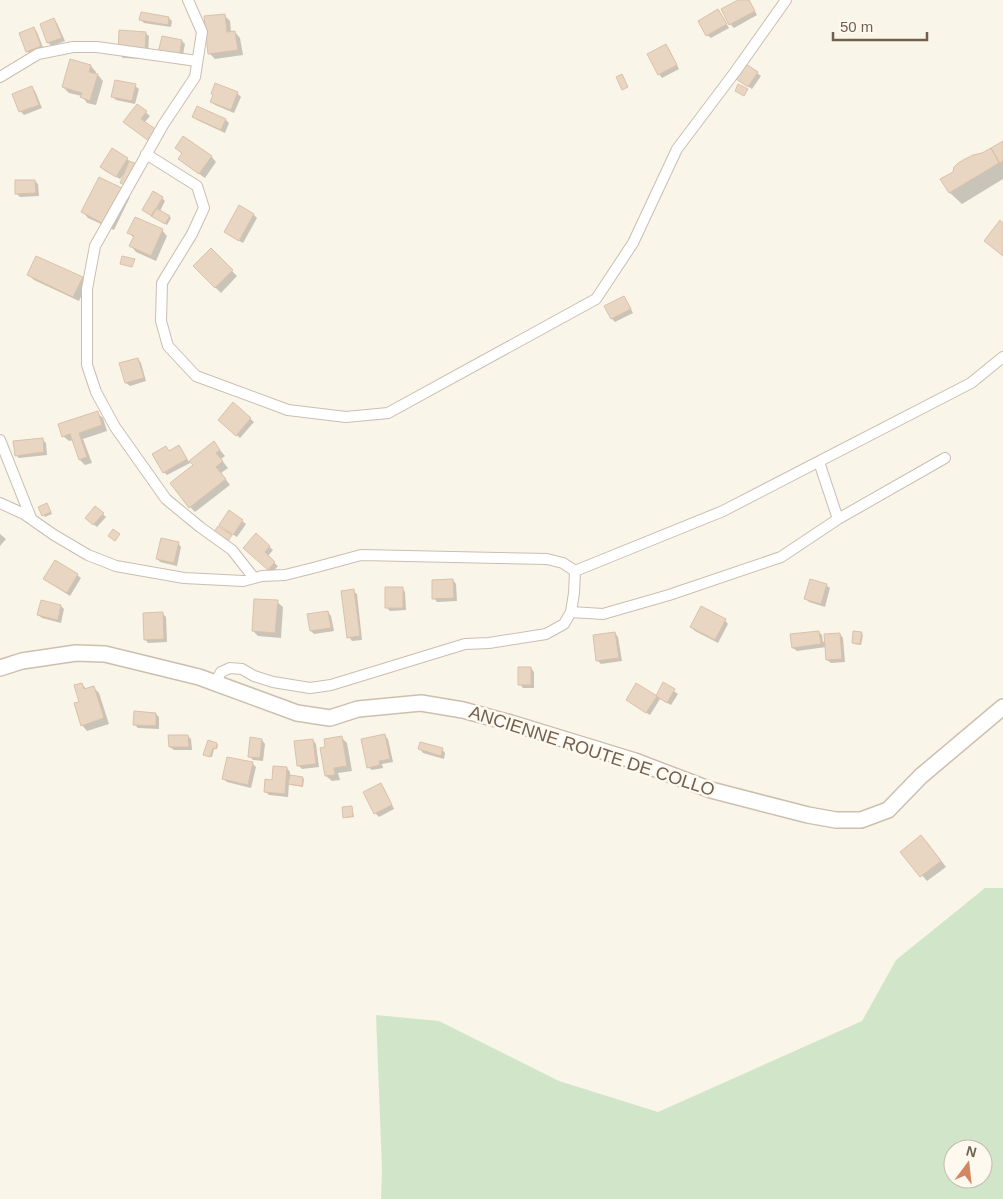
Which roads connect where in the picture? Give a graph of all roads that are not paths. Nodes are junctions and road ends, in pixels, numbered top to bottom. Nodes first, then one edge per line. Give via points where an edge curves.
1 (188, 0) edge
2 (786, 0) edge
3 (197, 61) junction
4 (0, 77) edge
5 (146, 154) junction
6 (1003, 357) edge
7 (0, 440) edge
8 (945, 458) dead end
9 (819, 462) junction
10 (0, 503) edge
11 (31, 518) junction
12 (838, 519) junction
13 (576, 571) junction
14 (254, 578) junction
15 (571, 612) junction
16 (0, 668) edge
17 (215, 683) junction
18 (1003, 707) edge

1 - 3 street via 202,32
2 - 5 street via 677,149 633,243 596,299 388,413 346,417 288,410 196,376 168,346 161,321 162,283 204,208 197,186
3 - 4 street via 97,47 73,47 38,54
3 - 5 street via 195,77
5 - 14 street via 95,246 87,289 87,366 96,392 115,427 166,499 232,550
6 - 9 street via 971,383
7 - 11 street
8 - 12 street
9 - 12 street
9 - 13 street via 723,511
10 - 11 street
11 - 14 street via 88,555 116,566 184,578 244,581
12 - 15 street via 781,557 603,614
13 - 14 street via 547,559 361,554 313,568
13 - 15 street
15 - 17 street via 564,624 546,634 465,644 331,685 310,688 273,682 242,669 230,668 221,672
16 - 17 main road, ANCIENNE ROUTE DE COLLO via 76,652 105,654
17 - 18 main road, ANCIENNE ROUTE DE COLLO via 297,713 330,718 358,709 421,702 462,710 634,761 711,790 836,820 862,820 888,810 921,776

